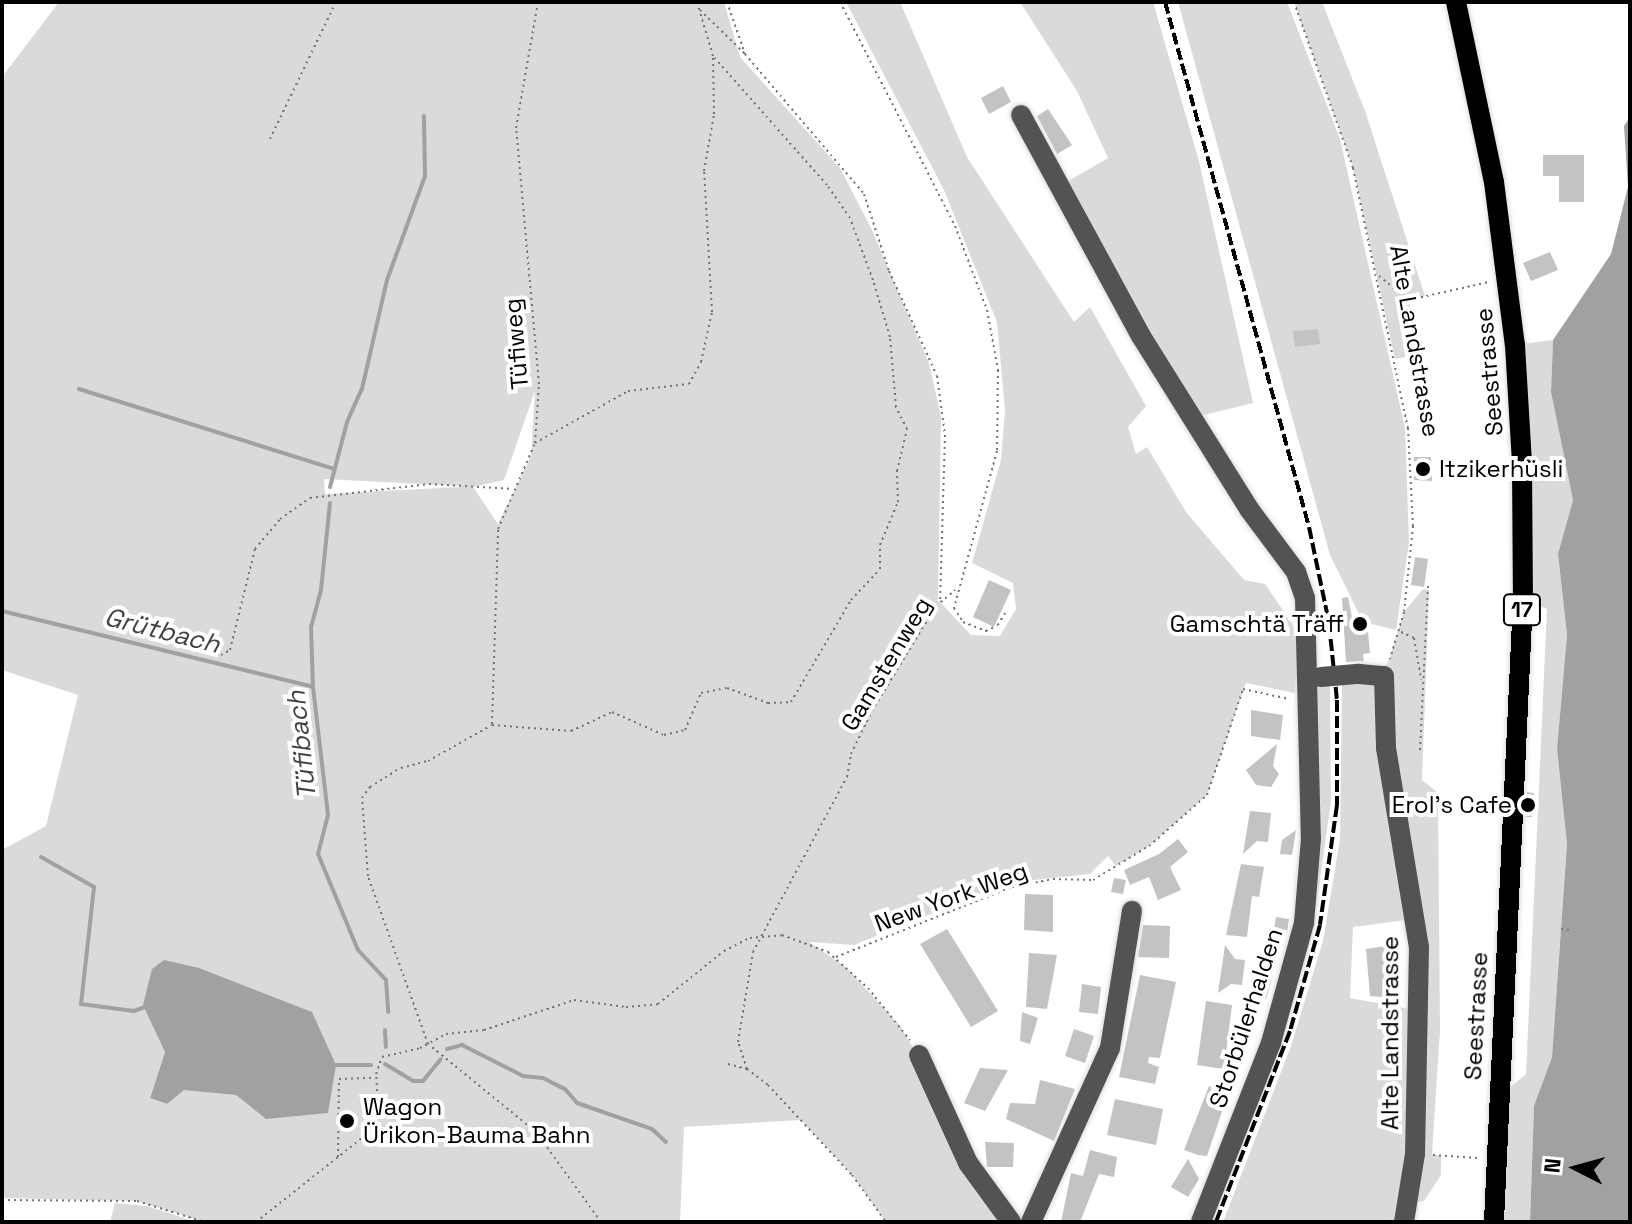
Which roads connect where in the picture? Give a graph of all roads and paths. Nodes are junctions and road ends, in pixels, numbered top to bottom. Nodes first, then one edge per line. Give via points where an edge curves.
1 (336, 2) edge
2 (538, 2) edge
3 (697, 2) edge
4 (727, 2) edge
5 (840, 2) edge
6 (1294, 2) edge
7 (1456, 2) edge
8 (699, 10) junction
9 (745, 54) junction
10 (713, 56) junction
11 (1021, 115) dead end
12 (270, 139) dead end
13 (1378, 275) junction
14 (1507, 278) junction
15 (535, 443) junction
16 (513, 489) junction
17 (1428, 584) dead end
18 (958, 588) junction
19 (940, 601) junction
20 (1006, 611) dead end
21 (1400, 632) junction
22 (136, 633) dead end
23 (1384, 676) junction
24 (1313, 684) junction
25 (1422, 685) junction
26 (492, 725) junction
27 (1420, 750) dead end
28 (1132, 911) dead end
29 (1561, 929) dead end
30 (1571, 930) dead end
31 (764, 935) junction
32 (835, 958) junction
33 (428, 1044) junction
34 (919, 1055) joint
35 (728, 1064) dead end
36 (747, 1069) junction
37 (376, 1078) junction
38 (1415, 1154) junction
39 (1496, 1159) junction
40 (338, 1160) junction
41 (2, 1200) edge
42 (205, 1222) edge
43 (256, 1222) edge
44 (601, 1222) edge
45 (886, 1222) edge
46 (1011, 1222) edge
47 (1031, 1222) edge
48 (1201, 1222) edge
49 (1404, 1222) edge
50 (1494, 1222) edge

1 - 12 path
2 - 15 path, Tüfiweg via 516,128 539,384
3 - 8 path
4 - 9 path
5 - 18 path, Gamstenweg via 955,226 991,326 999,383 997,451
6 - 13 path, Alte Landstrasse via 1353,168
7 - 14 main road, Seestrasse / 17 via 1476,83
8 - 9 path
8 - 10 path
9 - 19 path via 864,194 889,271 937,376 945,435
10 - 15 path via 714,114 704,171 712,312 701,362 689,384 628,391
10 - 26 path via 827,185 850,218 873,280 890,337 896,407 907,429 897,471 898,502 880,545 880,569 851,600 791,702 768,703 727,688 701,693 685,730 664,735 612,712 571,731
11 - 24 street, Storbülerhalden via 1141,336 1249,509 1296,572 1305,598
13 - 14 path via 1409,300
13 - 21 path, Alte Landstrasse via 1408,428 1413,526
14 - 39 main road, Seestrasse / 17 via 1522,463 1523,599
15 - 16 path, Tüfiweg
16 - 22 path via 429,484 310,498 280,519 255,549 230,650 221,655
16 - 26 path, Tüfiweg via 498,529
17 - 25 path
18 - 19 path, Gamstenweg
18 - 20 path via 954,610 970,626 993,630
19 - 31 path, Gamstenweg via 872,711 846,779
21 - 23 path, Alte Landstrasse
21 - 25 path via 1414,638
23 - 24 street, bridge via 1359,674
23 - 38 street, Alte Landstrasse via 1386,748 1419,947
24 - 32 path, New York Weg via 1293,700 1243,689 1207,795 1149,846 1093,880 1053,879 1012,887
24 - 48 street, Storbülerhalden via 1311,838 1301,934 1271,1043
25 - 27 path
26 - 33 path via 428,761 401,768 362,798 368,876
28 - 47 street via 1110,1048
29 - 30 path
31 - 32 path via 793,937
31 - 33 path via 731,946 658,1004 635,1007 574,1000 488,1029 450,1032
31 - 36 path, Gamstenweg via 753,952 739,1026
32 - 34 path via 880,1001
33 - 37 path via 382,1057
33 - 44 path via 536,1132
34 - 46 street via 968,1163
35 - 36 path
36 - 45 path via 852,1175
37 - 40 path via 379,1102 374,1123
37 - 40 path via 339,1079
38 - 39 path
38 - 49 street, Alte Landstrasse
39 - 50 main road, Seestrasse / 17
40 - 43 path
41 - 42 path via 137,1201

